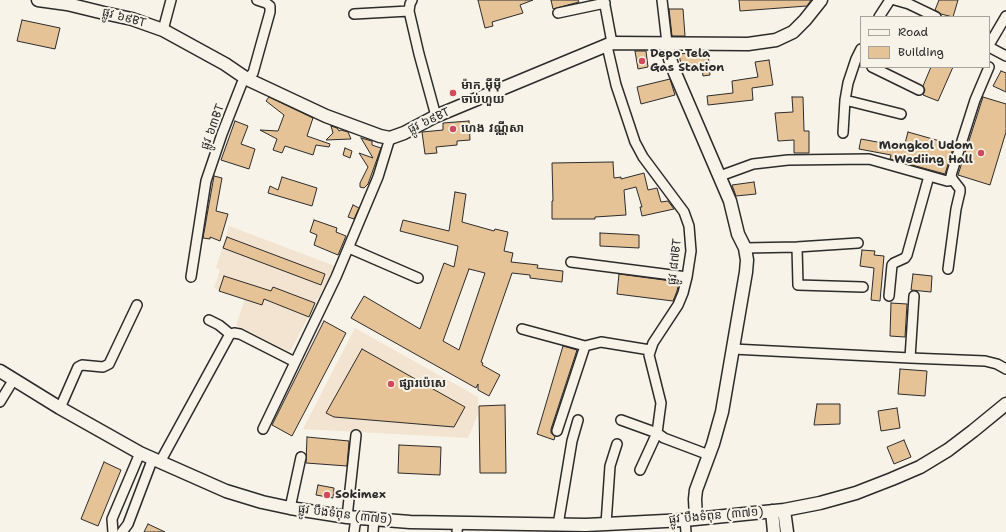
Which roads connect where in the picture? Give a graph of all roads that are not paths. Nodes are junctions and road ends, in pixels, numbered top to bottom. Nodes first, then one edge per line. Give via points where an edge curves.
1 (38, 0) edge
2 (171, 0) edge
3 (258, 0) edge
4 (412, 0) edge
5 (662, 0) edge
6 (821, 0) edge
7 (890, 0) edge
8 (895, 0) edge
9 (604, 2) edge
10 (409, 11) junction
11 (558, 13) dead end
12 (354, 14) dead end
13 (880, 16) edge
14 (934, 16) edge
15 (1006, 16) edge
16 (163, 30) junction
17 (667, 43) junction
18 (610, 44) junction
19 (991, 48) edge
20 (1006, 56) edge
21 (858, 60) edge
22 (874, 68) edge
23 (989, 68) edge
24 (246, 79) junction
25 (918, 90) dead end
26 (845, 100) junction
27 (901, 114) dead end
28 (436, 116) junction
29 (843, 133) dead end
30 (390, 138) junction
31 (720, 176) junction
32 (929, 176) junction
33 (952, 180) junction
34 (858, 243) dead end
35 (797, 247) junction
36 (349, 248) junction
37 (745, 248) junction
38 (571, 262) dead end
39 (948, 269) dead end
40 (191, 276) dead end
41 (688, 277) junction
42 (418, 278) dead end
43 (863, 287) dead end
44 (889, 296) dead end
45 (914, 296) dead end
46 (136, 305) dead end
47 (209, 320) dead end
48 (522, 329) dead end
49 (230, 334) junction
50 (585, 346) junction
51 (733, 349) junction
52 (650, 350) junction
53 (910, 358) junction
54 (295, 362) junction
55 (1006, 368) edge
56 (0, 371) edge
57 (14, 379) junction
58 (0, 402) edge
59 (1006, 404) edge
60 (60, 408) junction
61 (578, 420) dead end
62 (621, 420) dead end
63 (263, 429) dead end
64 (557, 431) dead end
65 (657, 433) junction
66 (356, 435) dead end
67 (617, 444) dead end
68 (140, 453) junction
69 (709, 456) junction
70 (301, 457) dead end
71 (156, 460) junction
72 (640, 470) dead end
73 (290, 508) junction
74 (784, 510) junction
75 (772, 511) junction
76 (352, 518) junction
77 (606, 524) junction
78 (689, 524) edge
79 (558, 525) junction
80 (374, 526) edge
81 (458, 527) edge
82 (586, 528) edge
83 (113, 532) edge
84 (122, 532) edge
85 (354, 532) edge
86 (774, 532) edge
87 (787, 532) edge

1 - 16 street, ផ្លូវ ៦៩BT via 132,19
2 - 16 street
3 - 24 street, ផ្លូវ ៦៣BT via 270,6 270,12 253,73
4 - 10 street
5 - 17 street
6 - 17 street, ផ្លូវ ៦៩BT via 793,32 776,40 748,44
7 - 13 street
8 - 14 street
9 - 11 street
9 - 18 street, ផ្លូវ ៨៧BT
10 - 12 street
10 - 28 street
15 - 19 street
16 - 24 street, ផ្លូវ ៦៩BT via 225,64
17 - 18 street, ផ្លូវ ៦៩BT
17 - 31 street via 675,73
18 - 28 street, ផ្លូវ ៦៩BT
18 - 41 street, ផ្លូវ ៨៧BT via 616,85 635,142 688,220 691,242
19 - 20 street
21 - 26 street via 848,83
22 - 25 street
23 - 33 street via 964,131
24 - 30 street, ផ្លូវ ៦៩BT via 326,116
24 - 40 street, ផ្លូវ ៦៣BT via 231,110 206,181
26 - 27 street
26 - 29 street
28 - 30 street, ផ្លូវ ៦៩BT
30 - 36 street via 378,177
31 - 32 street via 753,164 788,160 869,159
31 - 37 street via 730,201 738,234
32 - 33 street
32 - 44 street via 907,255 892,265
33 - 39 street via 960,192
34 - 35 street
35 - 37 street
35 - 43 street via 798,285
36 - 42 street
36 - 54 street
37 - 51 street via 746,272
38 - 41 street
41 - 52 street, ផ្លូវ ៨៧BT via 678,305
45 - 53 street
46 - 60 street via 109,364 103,367 78,367
47 - 49 street
48 - 50 street
49 - 54 street via 240,334
49 - 71 street
50 - 52 street via 603,342
50 - 64 street
51 - 53 street
51 - 69 street via 722,412
52 - 65 street via 661,403
53 - 55 street via 985,361
54 - 63 street
56 - 57 street, ផ្លូវ បឹងទំពុន (៣៧១)
57 - 58 street
57 - 60 street, ផ្លូវ បឹងទំពុន (៣៧១)
59 - 74 street, ផ្លូវ បឹងទំពុន (៣៧១) via 948,450 920,467 856,493
60 - 68 street, ផ្លូវ បឹងទំពុន (៣៧១)
61 - 79 street
62 - 65 street
65 - 69 street
65 - 72 street
66 - 76 street
67 - 77 street via 610,466
68 - 71 street, ផ្លូវ បឹងទំពុន (៣៧១)
68 - 83 street via 112,519
69 - 78 street via 696,490
70 - 73 street
71 - 73 street, ផ្លូវ បឹងទំពុន (៣៧១) via 226,490
71 - 84 street via 128,524
73 - 76 street, ផ្លូវ បឹងទំពុន (៣៧១)
74 - 75 street, ផ្លូវ បឹងទំពុន (៣៧១)
74 - 87 street
75 - 78 street, ផ្លូវ បឹងទំពុន (៣៧១)
75 - 86 street
76 - 80 street, ផ្លូវ បឹងទំពុន (៣៧១)
76 - 85 street
77 - 78 street, ផ្លូវ បឹងទំពុន (៣៧១)
77 - 82 street, ផ្លូវ បឹងទំពុន (៣៧១)
79 - 81 street, ផ្លូវ បឹងទំពុន (៣៧១)
79 - 82 street, ផ្លូវ បឹងទំពុន (៣៧១)
80 - 81 street, ផ្លូវ បឹងទំពុន (៣៧១) via 410,522

